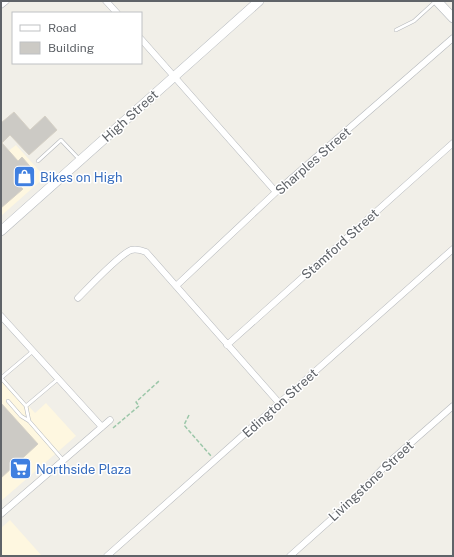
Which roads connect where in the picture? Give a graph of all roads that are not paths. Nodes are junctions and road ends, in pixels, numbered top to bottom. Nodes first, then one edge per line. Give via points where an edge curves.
1 (6, 1) edge
2 (106, 1) edge
3 (259, 1) edge
4 (437, 1) edge
5 (1, 5) edge
6 (116, 12) edge
7 (453, 18) edge
8 (396, 30) dead end
9 (453, 38) edge
10 (142, 40) edge
11 (175, 76) junction
12 (453, 143) edge
13 (80, 160) junction
14 (38, 161) dead end
15 (276, 192) junction
16 (1, 231) edge
17 (453, 248) edge
18 (176, 286) junction
19 (78, 298) dead end
20 (1, 316) edge
21 (227, 345) junction
22 (33, 351) junction
23 (1, 378) edge
24 (58, 379) junction
25 (8, 401) dead end
26 (280, 404) junction
27 (26, 406) junction
28 (453, 406) edge
29 (110, 420) dead end
30 (29, 421) junction
31 (102, 426) junction
32 (63, 460) junction
33 (1, 514) edge
34 (109, 555) edge
35 (290, 556) edge

1 - 5 street
2 - 6 street
3 - 11 main road, High Street
4 - 7 main road
4 - 8 lane via 414,21
9 - 15 street, Sharples Street
10 - 11 street
11 - 13 main road, High Street
11 - 15 street
12 - 21 street, Stamford Street
13 - 14 lane via 61,140
13 - 16 main road, High Street
15 - 18 street, Sharples Street
17 - 26 street, Edington Street
18 - 19 street via 146,252 130,251
18 - 21 street
20 - 22 street
21 - 26 street
22 - 23 lane
22 - 24 street
23 - 27 lane
24 - 27 lane
24 - 31 street
25 - 30 lane
26 - 34 street, Edington Street
27 - 30 lane
28 - 35 street, Livingstone Street via 387,464 354,499
29 - 31 street
30 - 32 lane
31 - 32 street
32 - 33 street

